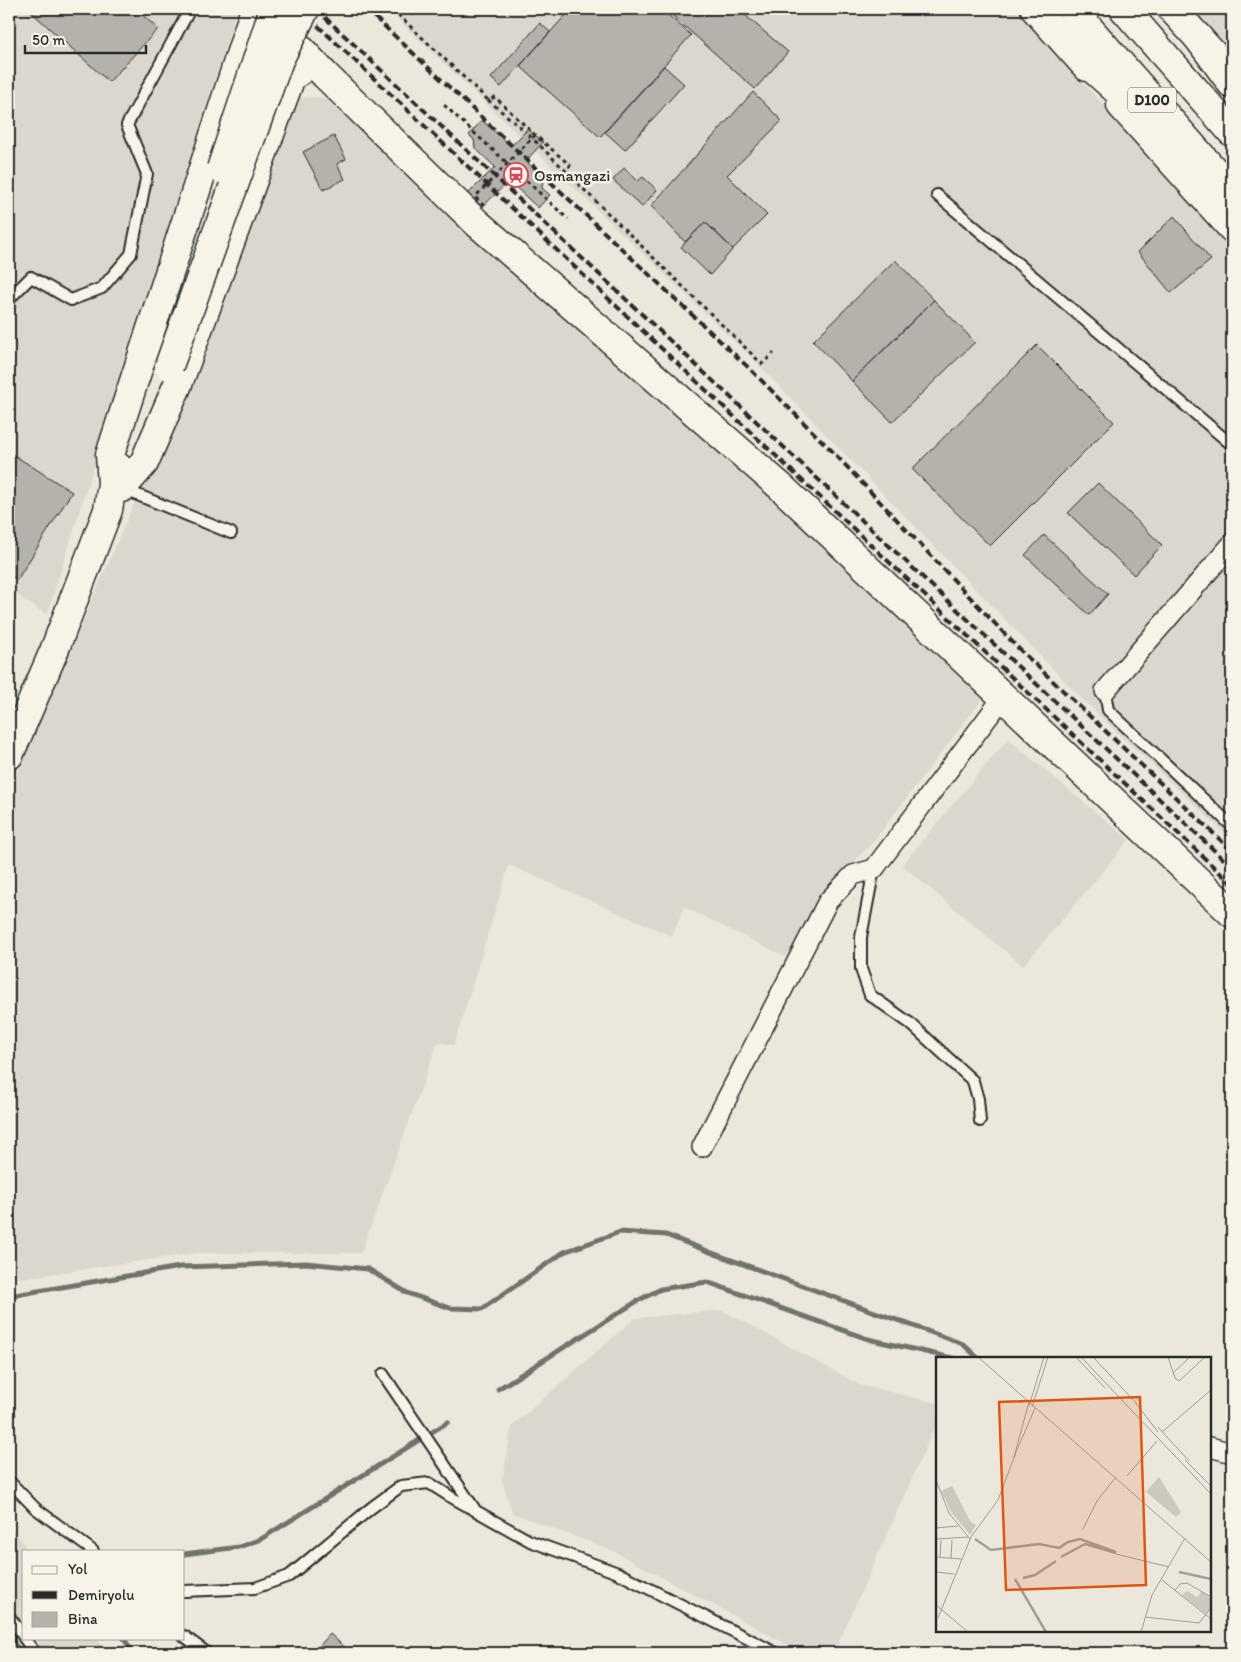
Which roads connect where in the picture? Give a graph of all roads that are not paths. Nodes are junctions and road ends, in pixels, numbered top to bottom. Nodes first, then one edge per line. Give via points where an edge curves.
1 (190, 9) edge
2 (254, 9) edge
3 (262, 9) edge
4 (274, 9) edge
5 (305, 9) edge
6 (1035, 9) edge
7 (1072, 9) edge
8 (1124, 9) edge
9 (1172, 9) edge
10 (1197, 36) junction
11 (1071, 49) junction
12 (312, 62) junction
13 (1232, 76) edge
14 (1232, 84) edge
15 (1232, 132) edge
16 (1232, 191) edge
17 (936, 195) dead end
18 (1232, 228) edge
19 (9, 299) edge
20 (164, 363) junction
21 (1232, 445) edge
22 (114, 494) junction
23 (231, 533) dead end
24 (1232, 544) edge
25 (1105, 690) joint
26 (1004, 696) junction
27 (9, 755) edge
28 (1232, 826) edge
29 (874, 869) junction
30 (1232, 913) edge
31 (980, 1121) dead end
32 (702, 1147) dead end
33 (383, 1374) dead end
34 (1211, 1447) edge
35 (1232, 1453) edge
36 (9, 1481) edge
37 (476, 1510) junction
38 (92, 1550) edge
39 (185, 1591) edge
40 (9, 1616) edge
41 (22, 1635) edge
42 (185, 1637) edge
43 (25, 1640) edge
44 (35, 1653) edge
45 (207, 1653) edge
46 (776, 1653) edge

1 - 19 lane via 126,125 147,174 131,254 102,288 71,300 31,276
2 - 22 main road via 110,455
3 - 12 main road
4 - 20 main road, bridge
5 - 20 main road, bridge via 279,60
6 - 11 main road
7 - 16 main road, D100
8 - 15 main road, D100
9 - 10 main road
10 - 13 main road
10 - 14 main road
11 - 16 main road
11 - 18 main road
12 - 22 main road via 291,77 178,384 144,462
12 - 26 main road via 477,224 781,487
17 - 21 lane
20 - 22 main road
22 - 23 lane
22 - 27 main road via 54,651
24 - 25 street
25 - 28 lane via 1108,710
26 - 29 street
26 - 30 main road
29 - 31 lane via 860,937 861,969 870,995 911,1024 973,1081
29 - 32 street via 853,875 828,901
33 - 37 lane
34 - 35 street
36 - 38 lane via 35,1508
37 - 39 lane via 429,1483 401,1486 289,1576 255,1588
37 - 46 lane via 530,1541 618,1573
40 - 41 lane
42 - 45 lane
43 - 44 lane

